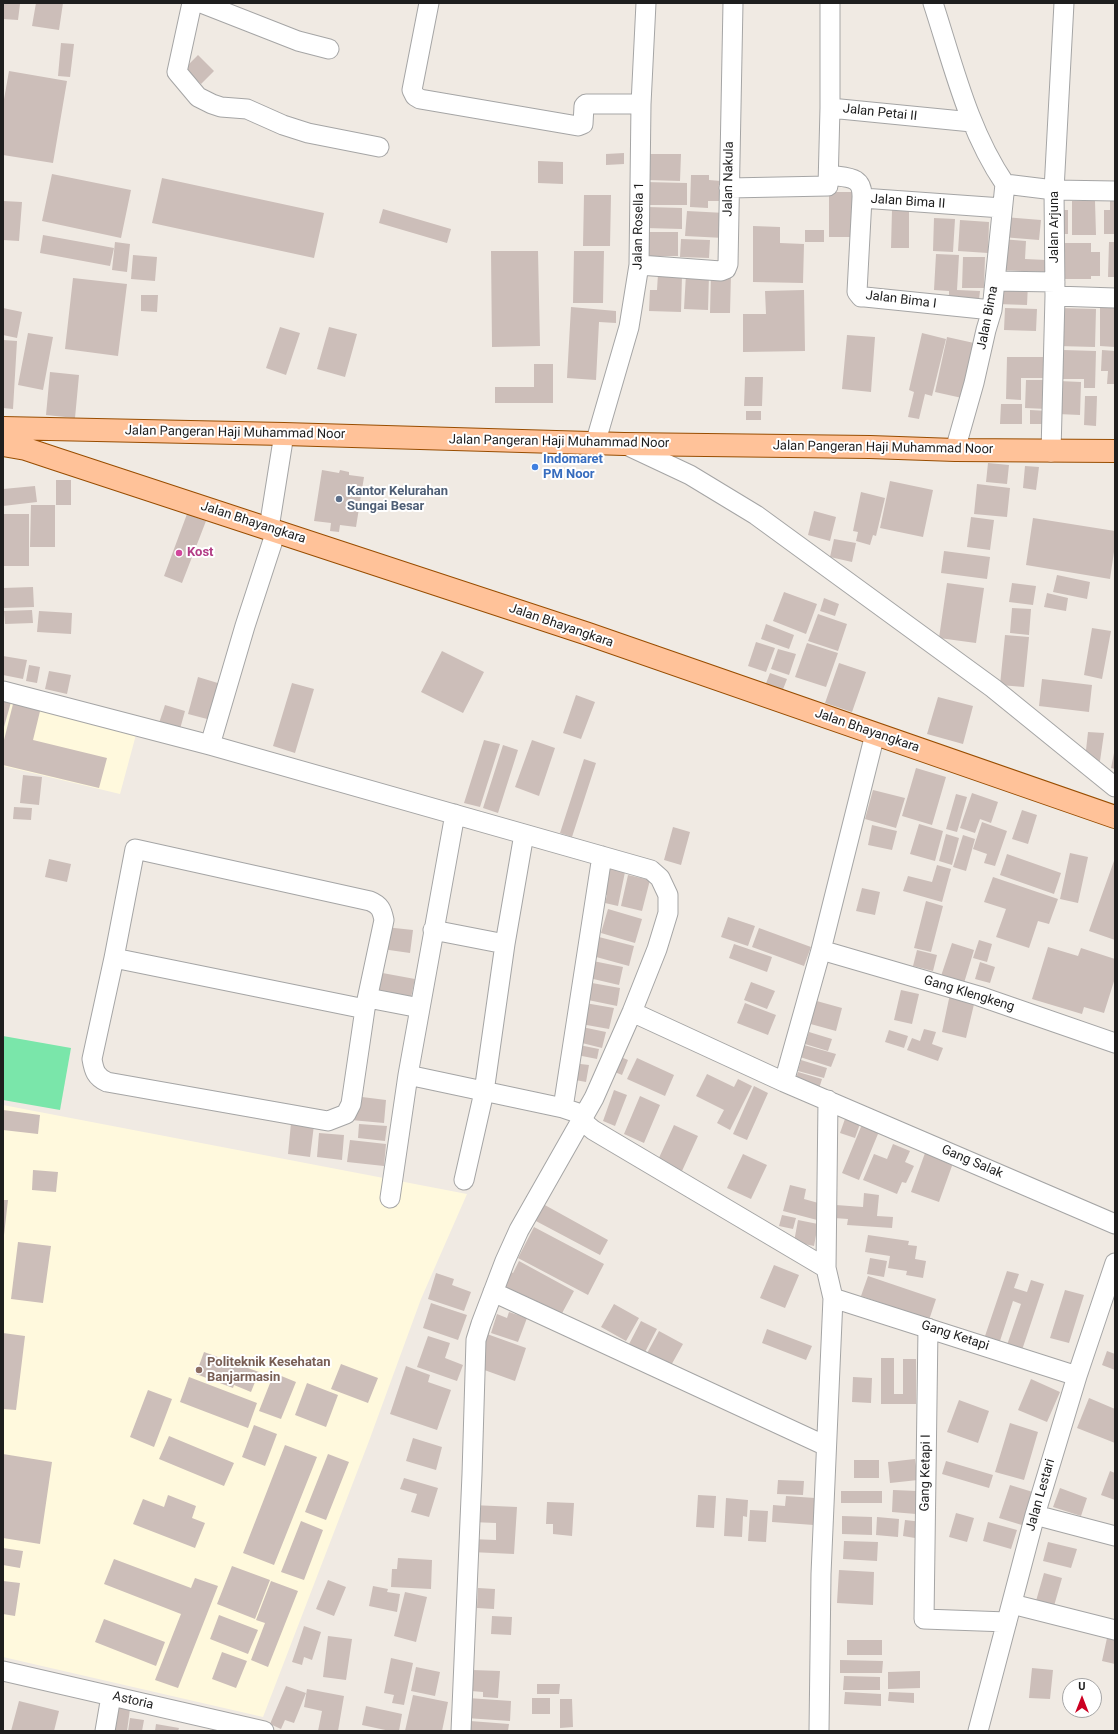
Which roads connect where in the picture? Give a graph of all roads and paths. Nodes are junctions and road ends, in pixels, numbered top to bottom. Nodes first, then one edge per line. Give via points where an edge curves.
1 (192, 3) edge
2 (201, 3) edge
3 (429, 3) edge
4 (646, 3) edge
5 (733, 3) edge
6 (830, 3) edge
7 (933, 3) edge
8 (1064, 3) edge
9 (329, 49) dead end
10 (641, 104) junction
11 (830, 108) junction
12 (972, 122) junction
13 (379, 147) dead end
14 (829, 175) junction
15 (1005, 184) junction
16 (729, 188) junction
17 (1054, 190) junction
18 (1115, 191) edge
19 (862, 198) junction
20 (1002, 208) junction
21 (640, 265) junction
22 (995, 281) junction
23 (1055, 289) junction
24 (1115, 298) edge
25 (992, 310) junction
26 (3, 428) edge
27 (56, 429) junction
28 (284, 434) junction
29 (595, 444) junction
30 (624, 444) junction
31 (702, 444) junction
32 (3, 445) edge
33 (955, 450) junction
34 (1051, 452) junction
35 (1115, 452) edge
36 (53, 458) junction
37 (690, 475) junction
38 (273, 529) junction
39 (3, 691) edge
40 (875, 734) junction
41 (210, 745) junction
42 (1109, 782) edge
43 (1077, 804) junction
44 (455, 814) junction
45 (1115, 817) edge
46 (524, 834) junction
47 (602, 856) junction
48 (433, 930) junction
49 (505, 944) junction
50 (821, 950) junction
51 (114, 958) junction
52 (366, 1004) junction
53 (420, 1008) junction
54 (632, 1012) junction
55 (1115, 1043) edge
56 (408, 1075) junction
57 (784, 1082) junction
58 (484, 1092) junction
59 (828, 1100) junction
60 (563, 1108) junction
61 (582, 1119) junction
62 (464, 1180) dead end
63 (390, 1198) dead end
64 (1115, 1224) edge
65 (1115, 1262) edge
66 (826, 1268) junction
67 (493, 1292) junction
68 (833, 1298) junction
69 (928, 1328) junction
70 (1077, 1376) junction
71 (826, 1446) junction
72 (1035, 1515) junction
73 (1115, 1536) edge
74 (1012, 1604) junction
75 (1007, 1622) junction
76 (1115, 1630) edge
77 (3, 1671) edge
78 (111, 1696) junction
79 (105, 1731) edge
80 (264, 1731) edge
81 (461, 1731) edge
82 (819, 1731) edge
83 (978, 1731) edge

1 - 13 street via 177,72 198,97 221,107 253,111 308,133
2 - 9 street via 298,41
3 - 10 street via 412,90 420,99 578,126 584,124 586,104
4 - 10 street, Jalan Rosella 1
5 - 16 street, Jalan Nakula
6 - 11 street
7 - 12 street
8 - 17 street, Jalan Arjuna
10 - 21 street, Jalan Rosella 1
11 - 12 street, Jalan Petai II
11 - 14 street, Jalan Petai II
12 - 15 street
14 - 16 street via 828,186 824,187
14 - 19 street, Jalan Bima II via 854,179 863,190
15 - 17 street
15 - 20 street, Jalan Bima
16 - 21 street, Jalan Nakula via 726,269
17 - 18 street
17 - 23 street, Jalan Arjuna
19 - 20 street, Jalan Bima II
19 - 25 street, Jalan Bima I via 858,295 865,298
20 - 22 street, Jalan Bima
21 - 29 street, Jalan Rosella 1 via 629,327
22 - 23 street
22 - 25 street, Jalan Bima
23 - 24 street
23 - 34 street, Jalan Arjuna
25 - 33 street, Jalan Bima
26 - 27 main road, Jalan Pangeran Haji Muhammad Noor
27 - 28 main road, Jalan Pangeran Haji Muhammad Noor
27 - 36 main road
28 - 29 main road, Jalan Pangeran Haji Muhammad Noor
28 - 38 street
29 - 30 main road, Jalan Pangeran Haji Muhammad Noor
30 - 31 main road, Jalan Pangeran Haji Muhammad Noor
30 - 37 street
31 - 33 main road, Jalan Pangeran Haji Muhammad Noor
31 - 37 street via 691,453
32 - 36 main road, Jalan Bhayangkara
33 - 34 main road, Jalan Pangeran Haji Muhammad Noor
34 - 35 main road, Jalan Pangeran Haji Muhammad Noor
36 - 38 main road, Jalan Bhayangkara
37 - 42 street via 756,515 993,688
38 - 40 main road, Jalan Bhayangkara via 588,634
38 - 41 street
39 - 41 street
40 - 43 main road, Jalan Bhayangkara
40 - 50 street
41 - 44 street
42 - 43 street via 1105,785 1106,795 1101,803
43 - 45 main road, Jalan Bhayangkara
44 - 46 street
44 - 48 street
46 - 47 street
46 - 49 street
47 - 54 street via 651,870 668,891 668,913
47 - 60 street
48 - 49 street
48 - 53 street
49 - 58 street
50 - 55 street, Gang Klengkeng via 979,996
50 - 57 street
51 - 52 street
51 - 52 street via 135,849 378,904 384,920
51 - 52 street via 92,1059 95,1073 107,1082 328,1121 346,1114 350,1104
52 - 53 street
53 - 56 street
54 - 57 street, Gang Salak
54 - 61 street
56 - 58 street
56 - 63 street
57 - 59 street, Gang Salak
58 - 60 street
58 - 62 street
59 - 64 street, Gang Salak
59 - 66 street
60 - 61 street via 578,1113
61 - 66 street via 593,1130
61 - 67 street via 520,1230
65 - 70 street, Jalan Lestari
66 - 68 street
67 - 71 street
67 - 81 street via 476,1340 474,1359 472,1474
68 - 69 street, Gang Ketapi
68 - 71 street
69 - 70 street, Gang Ketapi
69 - 75 street, Gang Ketapi I via 924,1619
70 - 72 street, Jalan Lestari
71 - 82 street
72 - 73 street
72 - 74 street, Jalan Lestari
74 - 75 street, Jalan Lestari
74 - 76 street
75 - 83 street, Jalan Lestari
77 - 78 street, Astoria
78 - 79 street
78 - 80 street, Astoria

